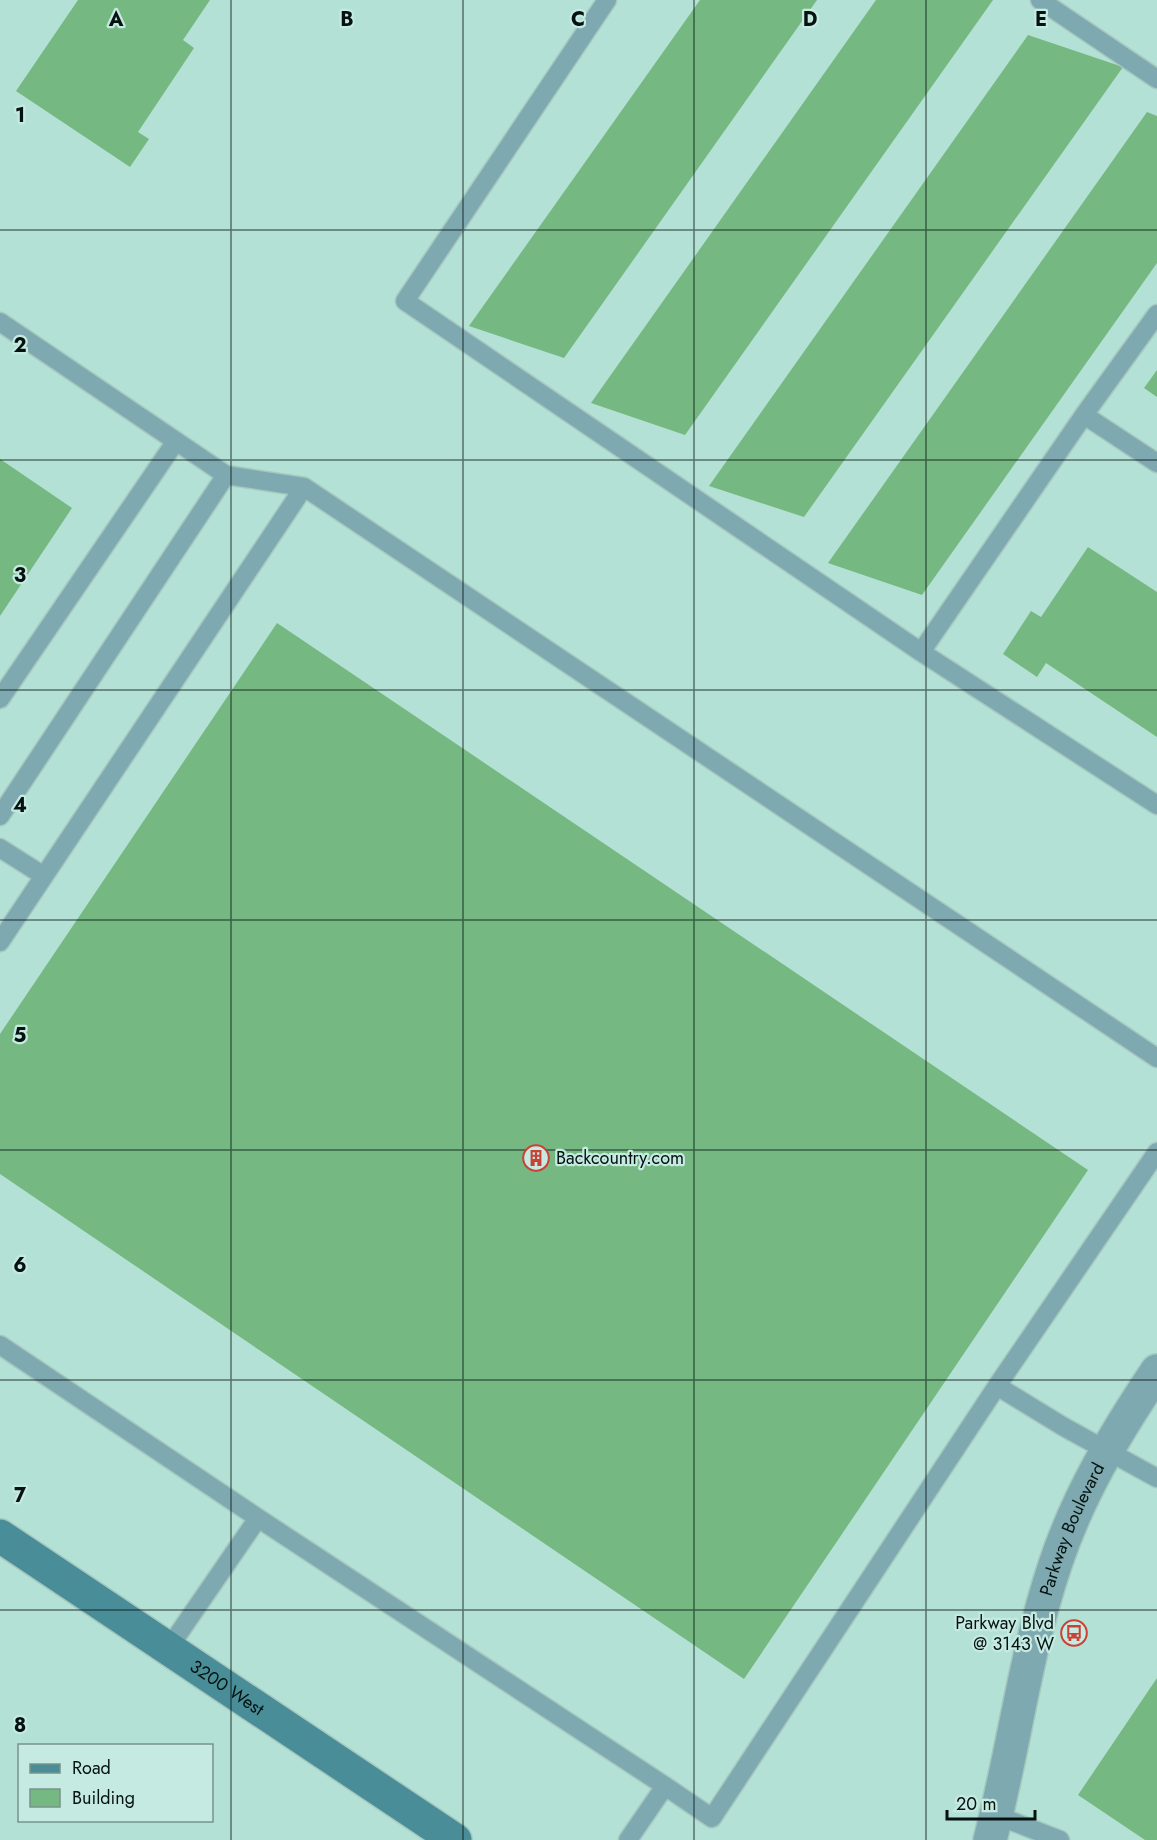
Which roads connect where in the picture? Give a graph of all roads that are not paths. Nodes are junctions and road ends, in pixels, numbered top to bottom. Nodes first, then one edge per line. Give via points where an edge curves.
1 (607, 0) edge
2 (1040, 0) edge
3 (1157, 79) edge
4 (1157, 314) edge
5 (0, 322) edge
6 (1084, 415) junction
7 (176, 441) junction
8 (1157, 463) edge
9 (226, 475) junction
10 (304, 488) junction
11 (921, 651) junction
12 (0, 699) edge
13 (1157, 805) edge
14 (0, 816) edge
15 (0, 848) edge
16 (44, 876) junction
17 (0, 942) edge
18 (1157, 1058) edge
19 (1157, 1152) edge
20 (0, 1345) edge
21 (1157, 1371) edge
22 (997, 1386) junction
23 (1107, 1451) junction
24 (1157, 1478) edge
25 (258, 1518) junction
26 (0, 1536) edge
27 (168, 1649) junction
28 (665, 1786) junction
29 (993, 1828) edge
30 (451, 1839) edge
31 (628, 1840) edge
32 (1060, 1840) edge

1 - 11 lane via 405,301
2 - 3 lane
4 - 6 lane
5 - 7 lane
6 - 8 lane
6 - 11 lane
7 - 9 lane
7 - 12 lane
9 - 10 lane
9 - 14 lane
10 - 16 lane
10 - 18 lane
11 - 13 lane
15 - 16 lane
16 - 17 lane
19 - 22 lane
20 - 25 lane
21 - 23 street, Parkway Boulevard
22 - 23 lane
22 - 28 lane via 712,1818
23 - 24 lane
23 - 29 street, Parkway Boulevard via 1055,1564
25 - 27 lane
25 - 28 lane
26 - 27 main road, 3200 West
27 - 30 main road, 3200 West
28 - 31 lane
29 - 32 lane

